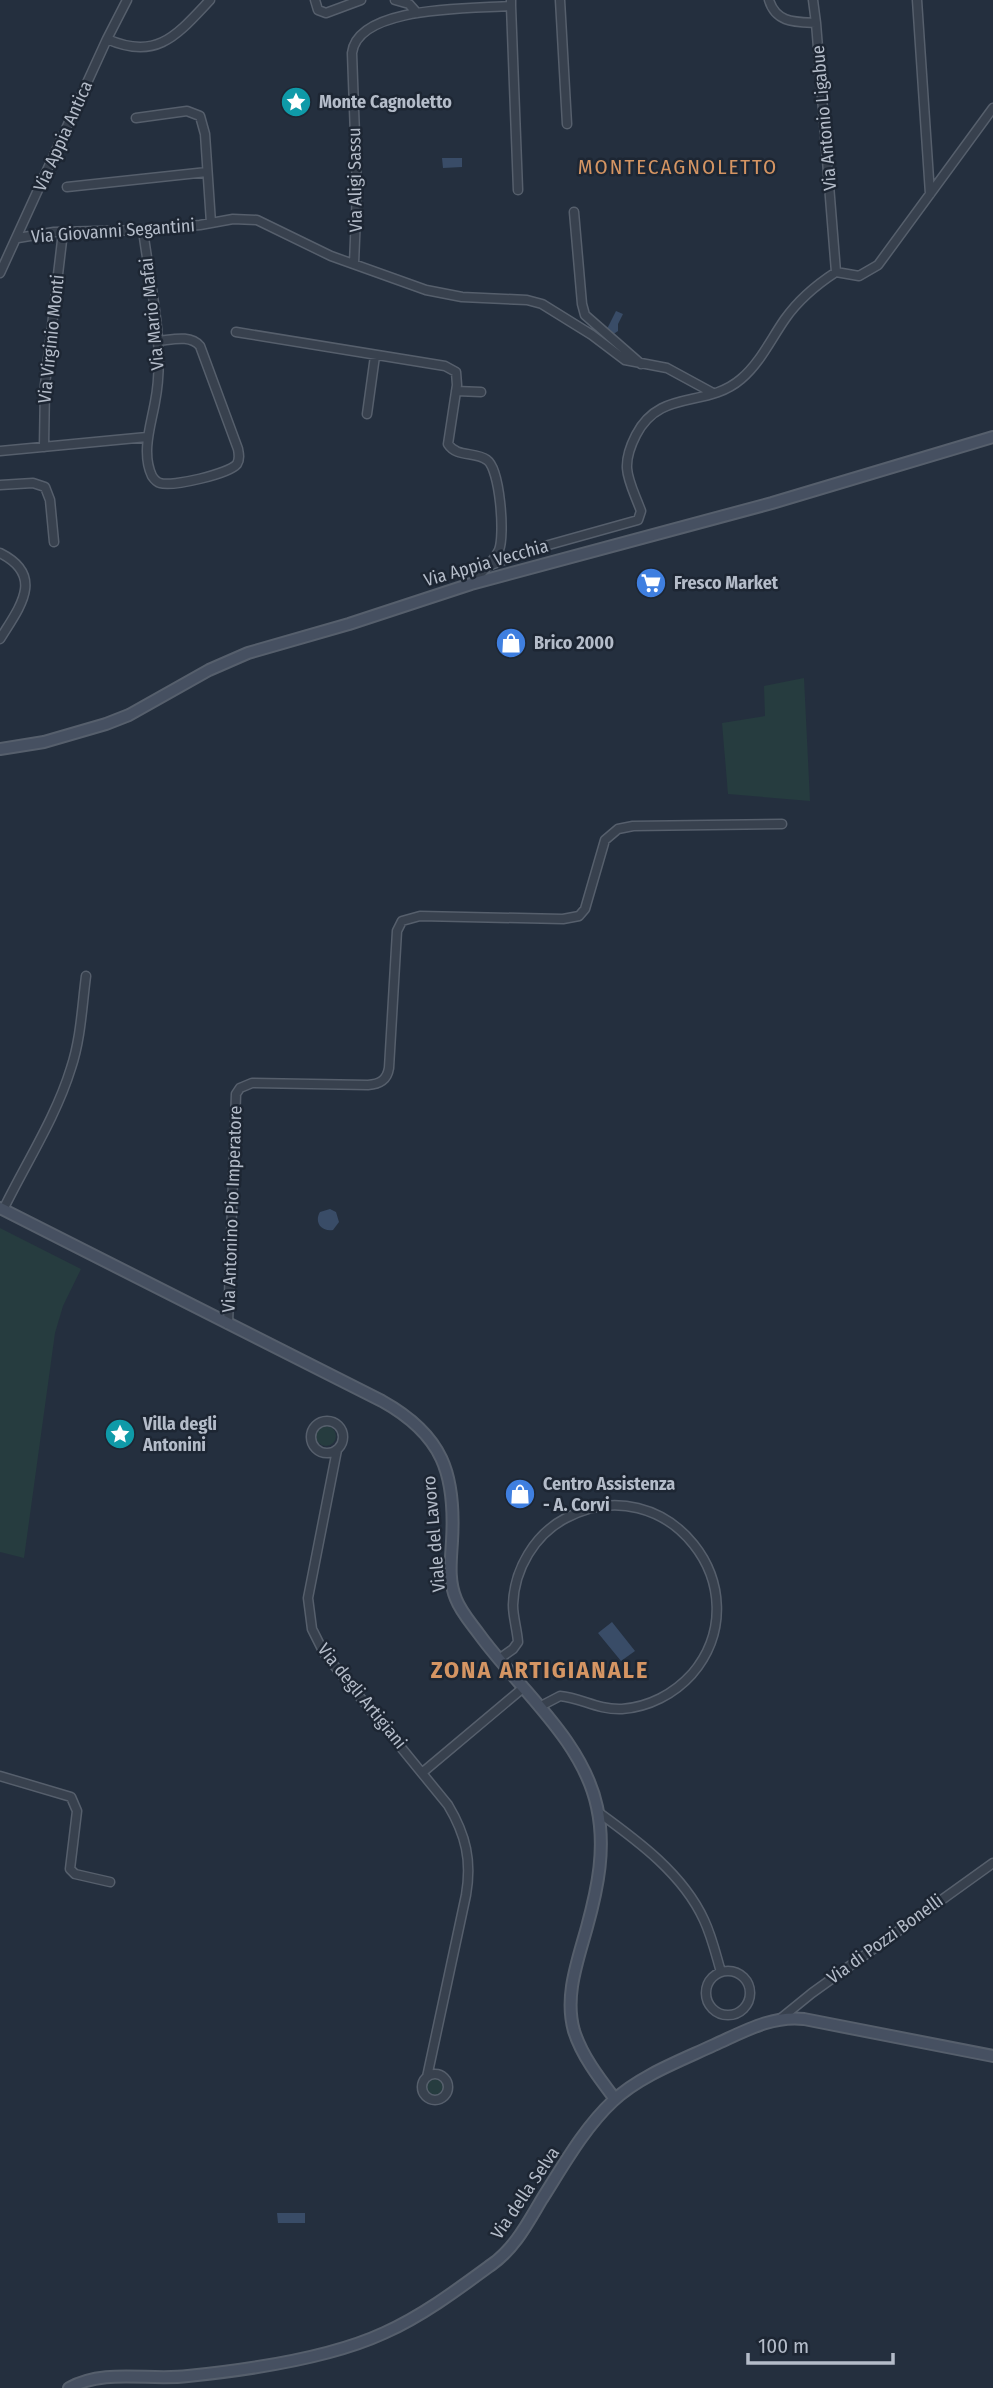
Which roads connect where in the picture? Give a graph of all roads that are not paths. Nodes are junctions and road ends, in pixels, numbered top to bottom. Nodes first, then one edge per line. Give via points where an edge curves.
1 (127, 0) edge
2 (210, 0) edge
3 (315, 0) edge
4 (361, 0) edge
5 (394, 0) edge
6 (560, 0) edge
7 (769, 0) edge
8 (813, 0) edge
9 (917, 0) edge
10 (511, 3) edge
11 (417, 13) junction
12 (816, 23) junction
13 (107, 39) junction
14 (993, 108) edge
15 (136, 118) dead end
16 (567, 124) dead end
17 (207, 172) junction
18 (68, 187) dead end
19 (518, 190) dead end
20 (930, 194) junction
21 (574, 212) dead end
22 (211, 223) junction
23 (143, 230) junction
24 (63, 232) junction
25 (18, 239) junction
26 (354, 264) junction
27 (836, 272) junction
28 (0, 273) edge
29 (236, 332) dead end
30 (157, 341) junction
31 (375, 356) junction
32 (640, 364) junction
33 (456, 391) junction
34 (481, 392) dead end
35 (712, 393) junction
36 (367, 414) dead end
37 (147, 437) junction
38 (993, 437) edge
39 (44, 447) junction
40 (0, 451) edge
41 (0, 485) edge
42 (54, 542) dead end
43 (0, 553) edge
44 (486, 567) junction
45 (471, 584) junction
46 (0, 639) edge
47 (0, 749) edge
48 (782, 824) dead end
49 (86, 976) dead end
50 (1, 1209) edge
51 (228, 1324) junction
52 (337, 1450) junction
53 (499, 1659) junction
54 (523, 1688) junction
55 (539, 1707) junction
56 (424, 1772) junction
57 (0, 1776) edge
58 (598, 1812) junction
59 (993, 1863) edge
60 (110, 1882) dead end
61 (721, 1972) junction
62 (780, 2019) junction
63 (993, 2056) edge
64 (427, 2077) dead end
65 (615, 2099) junction
66 (69, 2388) edge

1 - 13 street, Via Appia Antica
2 - 13 street via 158,44 135,48
3 - 4 street via 318,9 326,13
5 - 11 street via 410,4
6 - 16 street
7 - 12 street, Via Antonio Ligabue via 776,15 784,19
8 - 12 street
9 - 20 street
10 - 11 street, Via Aligi Sassu
10 - 19 street, Via Aligi Sassu
11 - 26 street, Via Aligi Sassu via 370,27 354,45
12 - 27 street, Via Antonio Ligabue
13 - 25 street, Via Appia Antica
14 - 20 street
15 - 17 street via 197,113 204,131
17 - 18 street
17 - 22 street
20 - 27 street via 872,270 859,276
21 - 32 street via 585,315
22 - 23 street, Via Giovanni Segantini
22 - 26 street, Via Giovanni Segantini via 257,220
23 - 24 street, Via Giovanni Segantini
23 - 30 street, Via Mario Mafai
24 - 25 street, Via Giovanni Segantini
24 - 39 street, Via Virginio Monti via 45,384
25 - 28 street, Via Appia Antica
26 - 32 street, Via Giovanni Segantini via 444,294 542,304 622,358
27 - 35 street via 795,306 747,374
29 - 31 street
30 - 37 street, Via Mario Mafai via 158,388
30 - 37 street, Via Mario Mafai via 187,339 198,344 239,456 235,467 163,484 150,470
31 - 33 street via 450,368 457,375
31 - 36 street
32 - 35 street, Via Giovanni Segantini via 675,372
33 - 34 street
33 - 44 street via 448,444 454,451 488,460 496,477 501,539
35 - 44 street via 662,407 639,428 626,465 641,511 638,520
37 - 39 street
38 - 45 street, Via Appia Vecchia via 772,503
39 - 40 street
41 - 42 street via 33,483 45,488
43 - 46 street via 20,568 26,589
44 - 45 street
45 - 47 street, Via Appia Vecchia via 248,653 106,724
48 - 51 street, Via Antonino Pio Imperatore via 618,829 603,842 585,909 575,917 420,916 402,920 397,932 388,1068 383,1081 251,1083 236,1094
49 - 50 street, Viale del Lavoro via 69,1076
50 - 51 street, Viale del Lavoro
51 - 53 street, Viale del Lavoro via 387,1404 430,1439 443,1459 451,1486 454,1593
52 - 52 street, Via degli Artigiani via 343,1436 339,1426 330,1421 316,1424 310,1436 315,1448 327,1453
52 - 56 street, Via degli Artigiani via 310,1586 312,1629 322,1649
53 - 54 street, Viale del Lavoro
53 - 55 street via 518,1642 513,1602 523,1564 540,1538 561,1521 598,1506 633,1507 669,1521 694,1543 711,1575 716,1609 708,1648 688,1678 660,1699 629,1708 603,1708 560,1696
54 - 55 street, Viale del Lavoro
54 - 56 street
55 - 58 street, Viale del Lavoro via 578,1758
56 - 64 street, Via degli Artigiani via 456,1819 470,1870
57 - 60 street via 71,1797 77,1811 70,1868 75,1874
58 - 61 street via 649,1849 691,1898 705,1922
58 - 65 street, Viale del Lavoro via 601,1863 571,2012 581,2047
59 - 62 street, Via di Pozzi Bonelli
61 - 61 street via 709,1981 706,1995 712,2008 732,2014 744,2007 749,1990 739,1974
62 - 63 street, Via della Selva via 804,2019
62 - 65 street, Via della Selva via 750,2028 670,2066
65 - 66 street, Via della Selva via 582,2138 507,2252 392,2329 343,2348 266,2365 187,2377 100,2378

